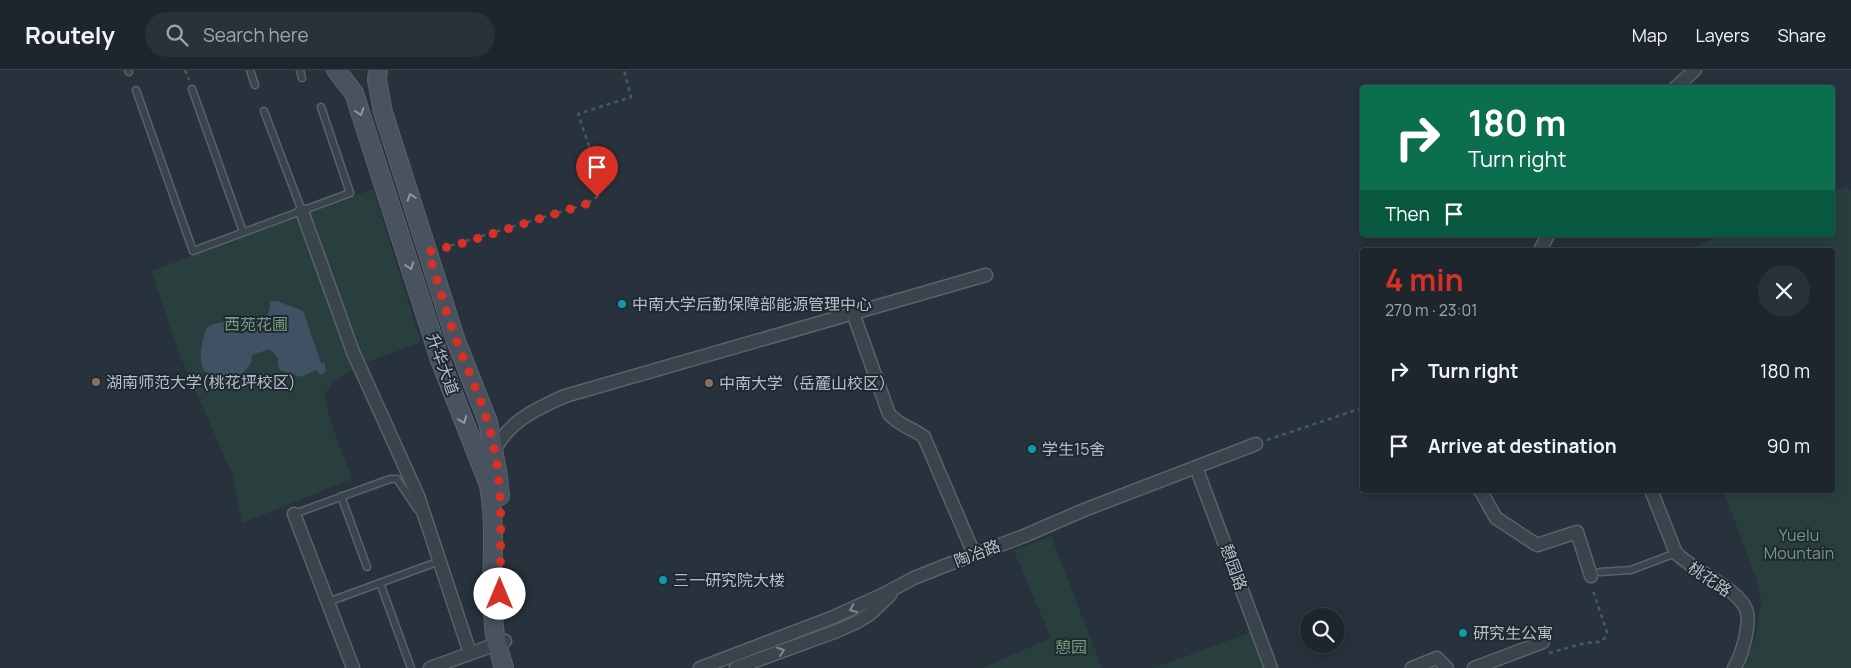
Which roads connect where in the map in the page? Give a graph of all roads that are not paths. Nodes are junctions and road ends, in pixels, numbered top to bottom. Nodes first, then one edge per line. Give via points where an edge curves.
1 (250, 70) edge
2 (300, 70) edge
3 (336, 70) edge
4 (378, 70) edge
5 (1695, 70) edge
6 (302, 78) dead end
7 (255, 85) dead end
8 (1678, 85) edge
9 (192, 89) dead end
10 (136, 90) dead end
11 (321, 107) dead end
12 (264, 111) dead end
13 (302, 211) junction
14 (243, 232) junction
15 (986, 275) dead end
16 (853, 313) junction
17 (1256, 444) road end
18 (494, 450) junction
19 (1196, 467) junction
20 (484, 473) junction
21 (1482, 493) edge
22 (1652, 493) edge
23 (341, 496) junction
24 (294, 514) joint
25 (426, 521) junction
26 (1676, 553) junction
27 (974, 554) junction
28 (440, 561) junction
29 (368, 567) dead end
30 (1595, 574) joint
31 (380, 583) junction
32 (897, 588) junction
33 (328, 602) junction
34 (501, 643) junction
35 (1537, 644) road end
36 (470, 653) junction
37 (353, 668) edge
38 (411, 668) edge
39 (430, 668) edge
40 (504, 668) edge
41 (512, 668) edge
42 (700, 668) edge
43 (736, 668) edge
44 (1271, 668) edge
45 (1412, 668) edge
46 (1447, 668) edge
47 (1474, 668) edge
48 (1734, 668) edge

1 - 7 lane
2 - 6 lane
3 -> 20 street, 升华大道 via 354,93 440,360
18 -> 4 street, 升华大道 via 486,416 456,341 383,112
5 - 8 street
9 - 14 lane
10 - 14 lane via 193,251
11 - 13 lane via 350,193
12 - 13 lane
13 - 14 lane
13 - 25 street via 353,352 418,496
15 - 16 street
16 - 18 street via 565,396 519,420
16 - 27 street via 889,414 897,423 924,437
17 - 19 street, 陶冶路
18 - 20 street
18 - 34 street, 升华大道 via 500,514
19 - 27 street, 陶冶路
19 - 44 street, 憩园路
20 - 34 street, 升华大道 via 492,503 494,623
21 - 30 street via 1496,518 1537,545 1577,532
22 - 26 street, 桃花路
23 - 24 lane
23 - 25 lane via 380,481 397,480
23 - 29 lane
24 - 33 street
25 - 28 street
26 - 30 lane via 1631,570
26 - 48 street, 桃花路 via 1742,602 1748,613 1740,658
27 - 32 street, 陶冶路
28 - 31 lane
28 - 36 street
31 - 33 lane
31 - 38 lane
32 -> 42 street, 陶冶路 via 831,618
43 -> 32 street via 854,623 870,614
33 - 37 street
34 - 36 street
34 - 40 street, 升华大道
34 - 41 street, 升华大道
35 - 47 street
36 - 39 street
45 - 46 street via 1437,658

